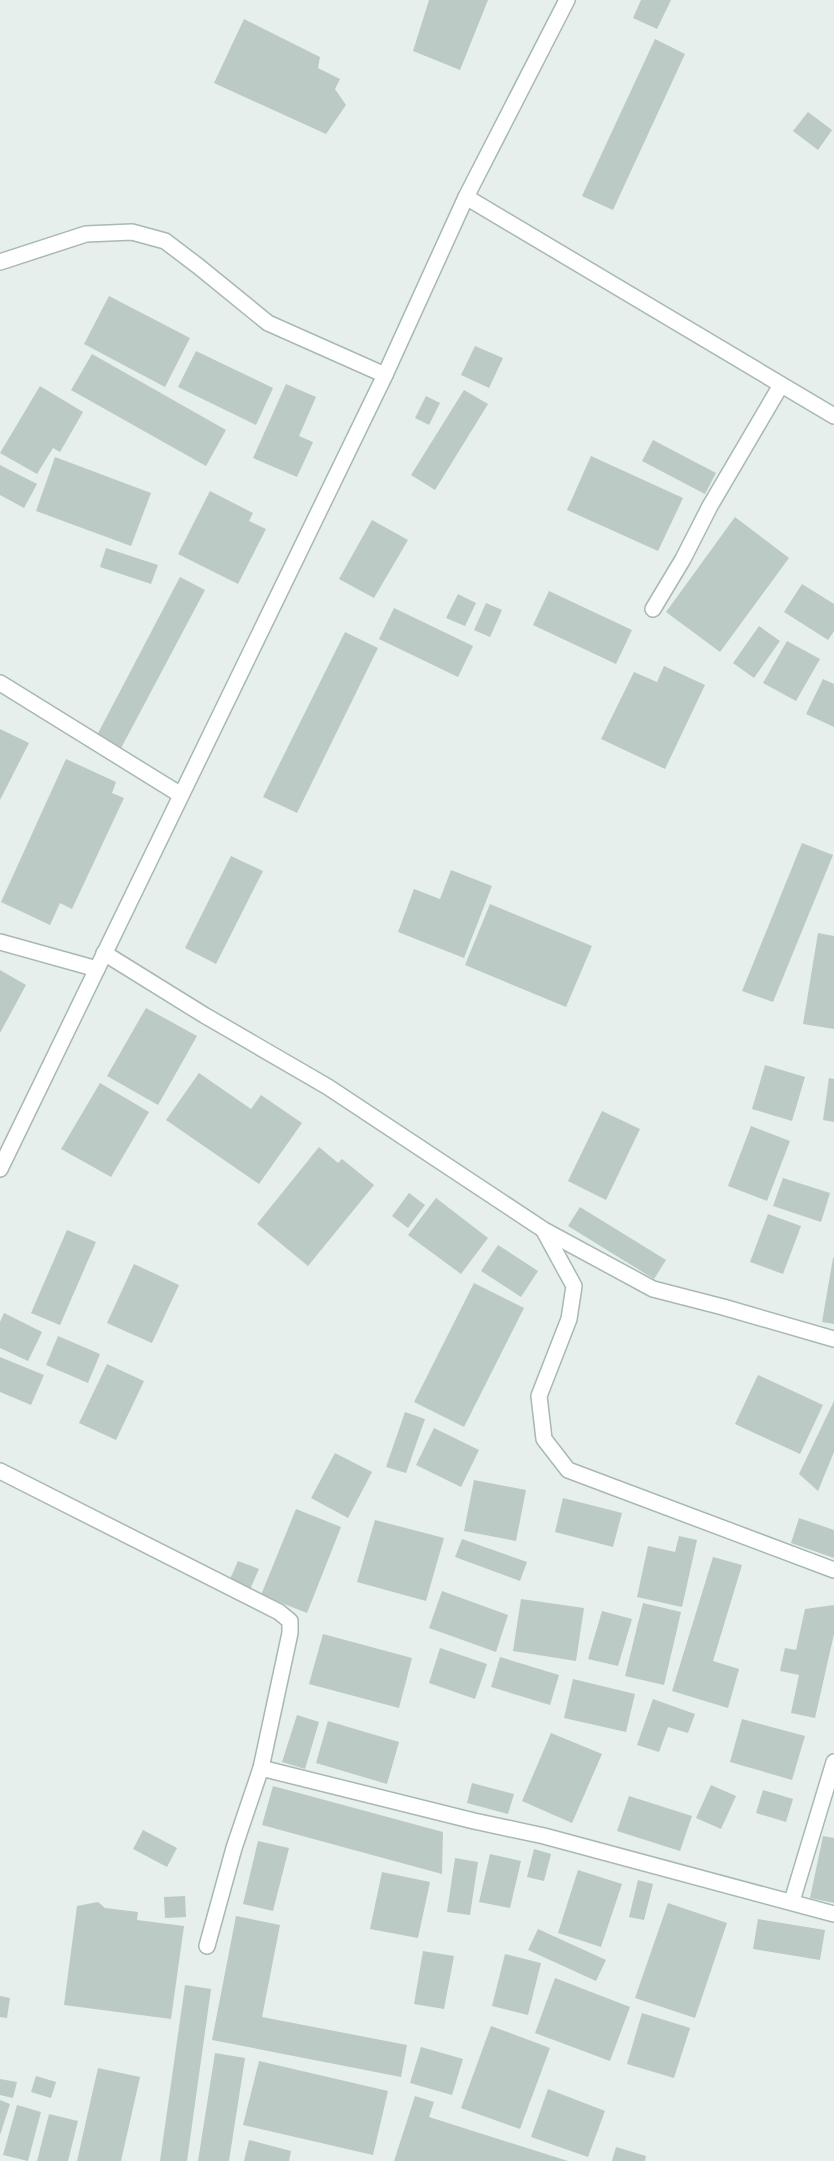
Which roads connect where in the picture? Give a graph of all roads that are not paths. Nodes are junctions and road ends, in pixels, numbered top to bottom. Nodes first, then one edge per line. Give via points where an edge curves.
1 (567, 0) edge
2 (466, 197) junction
3 (0, 262) edge
4 (385, 376) junction
5 (781, 385) junction
6 (834, 416) edge
7 (653, 609) dead end
8 (0, 683) edge
9 (181, 795) junction
10 (0, 942) edge
11 (104, 953) junction
12 (97, 969) junction
13 (0, 1169) edge
14 (544, 1230) junction
15 (834, 1339) edge
16 (0, 1471) edge
17 (834, 1570) edge
18 (834, 1762) edge
19 (261, 1768) junction
20 (792, 1901) junction
21 (834, 1914) edge
22 (208, 1946) dead end

1 - 2 street
2 - 4 street
2 - 5 street
3 - 4 street via 86,234 132,232 165,241 268,323
4 - 9 street
5 - 6 street
5 - 7 street
8 - 9 street
9 - 11 street
10 - 12 street
11 - 12 street
11 - 14 street via 328,1087
12 - 13 street
14 - 15 street via 652,1290
14 - 17 street via 574,1286 569,1319 539,1396 544,1440 568,1470
16 - 19 street via 279,1612 290,1621
18 - 20 street
19 - 20 street via 544,1836
19 - 22 street via 234,1848
20 - 21 street

